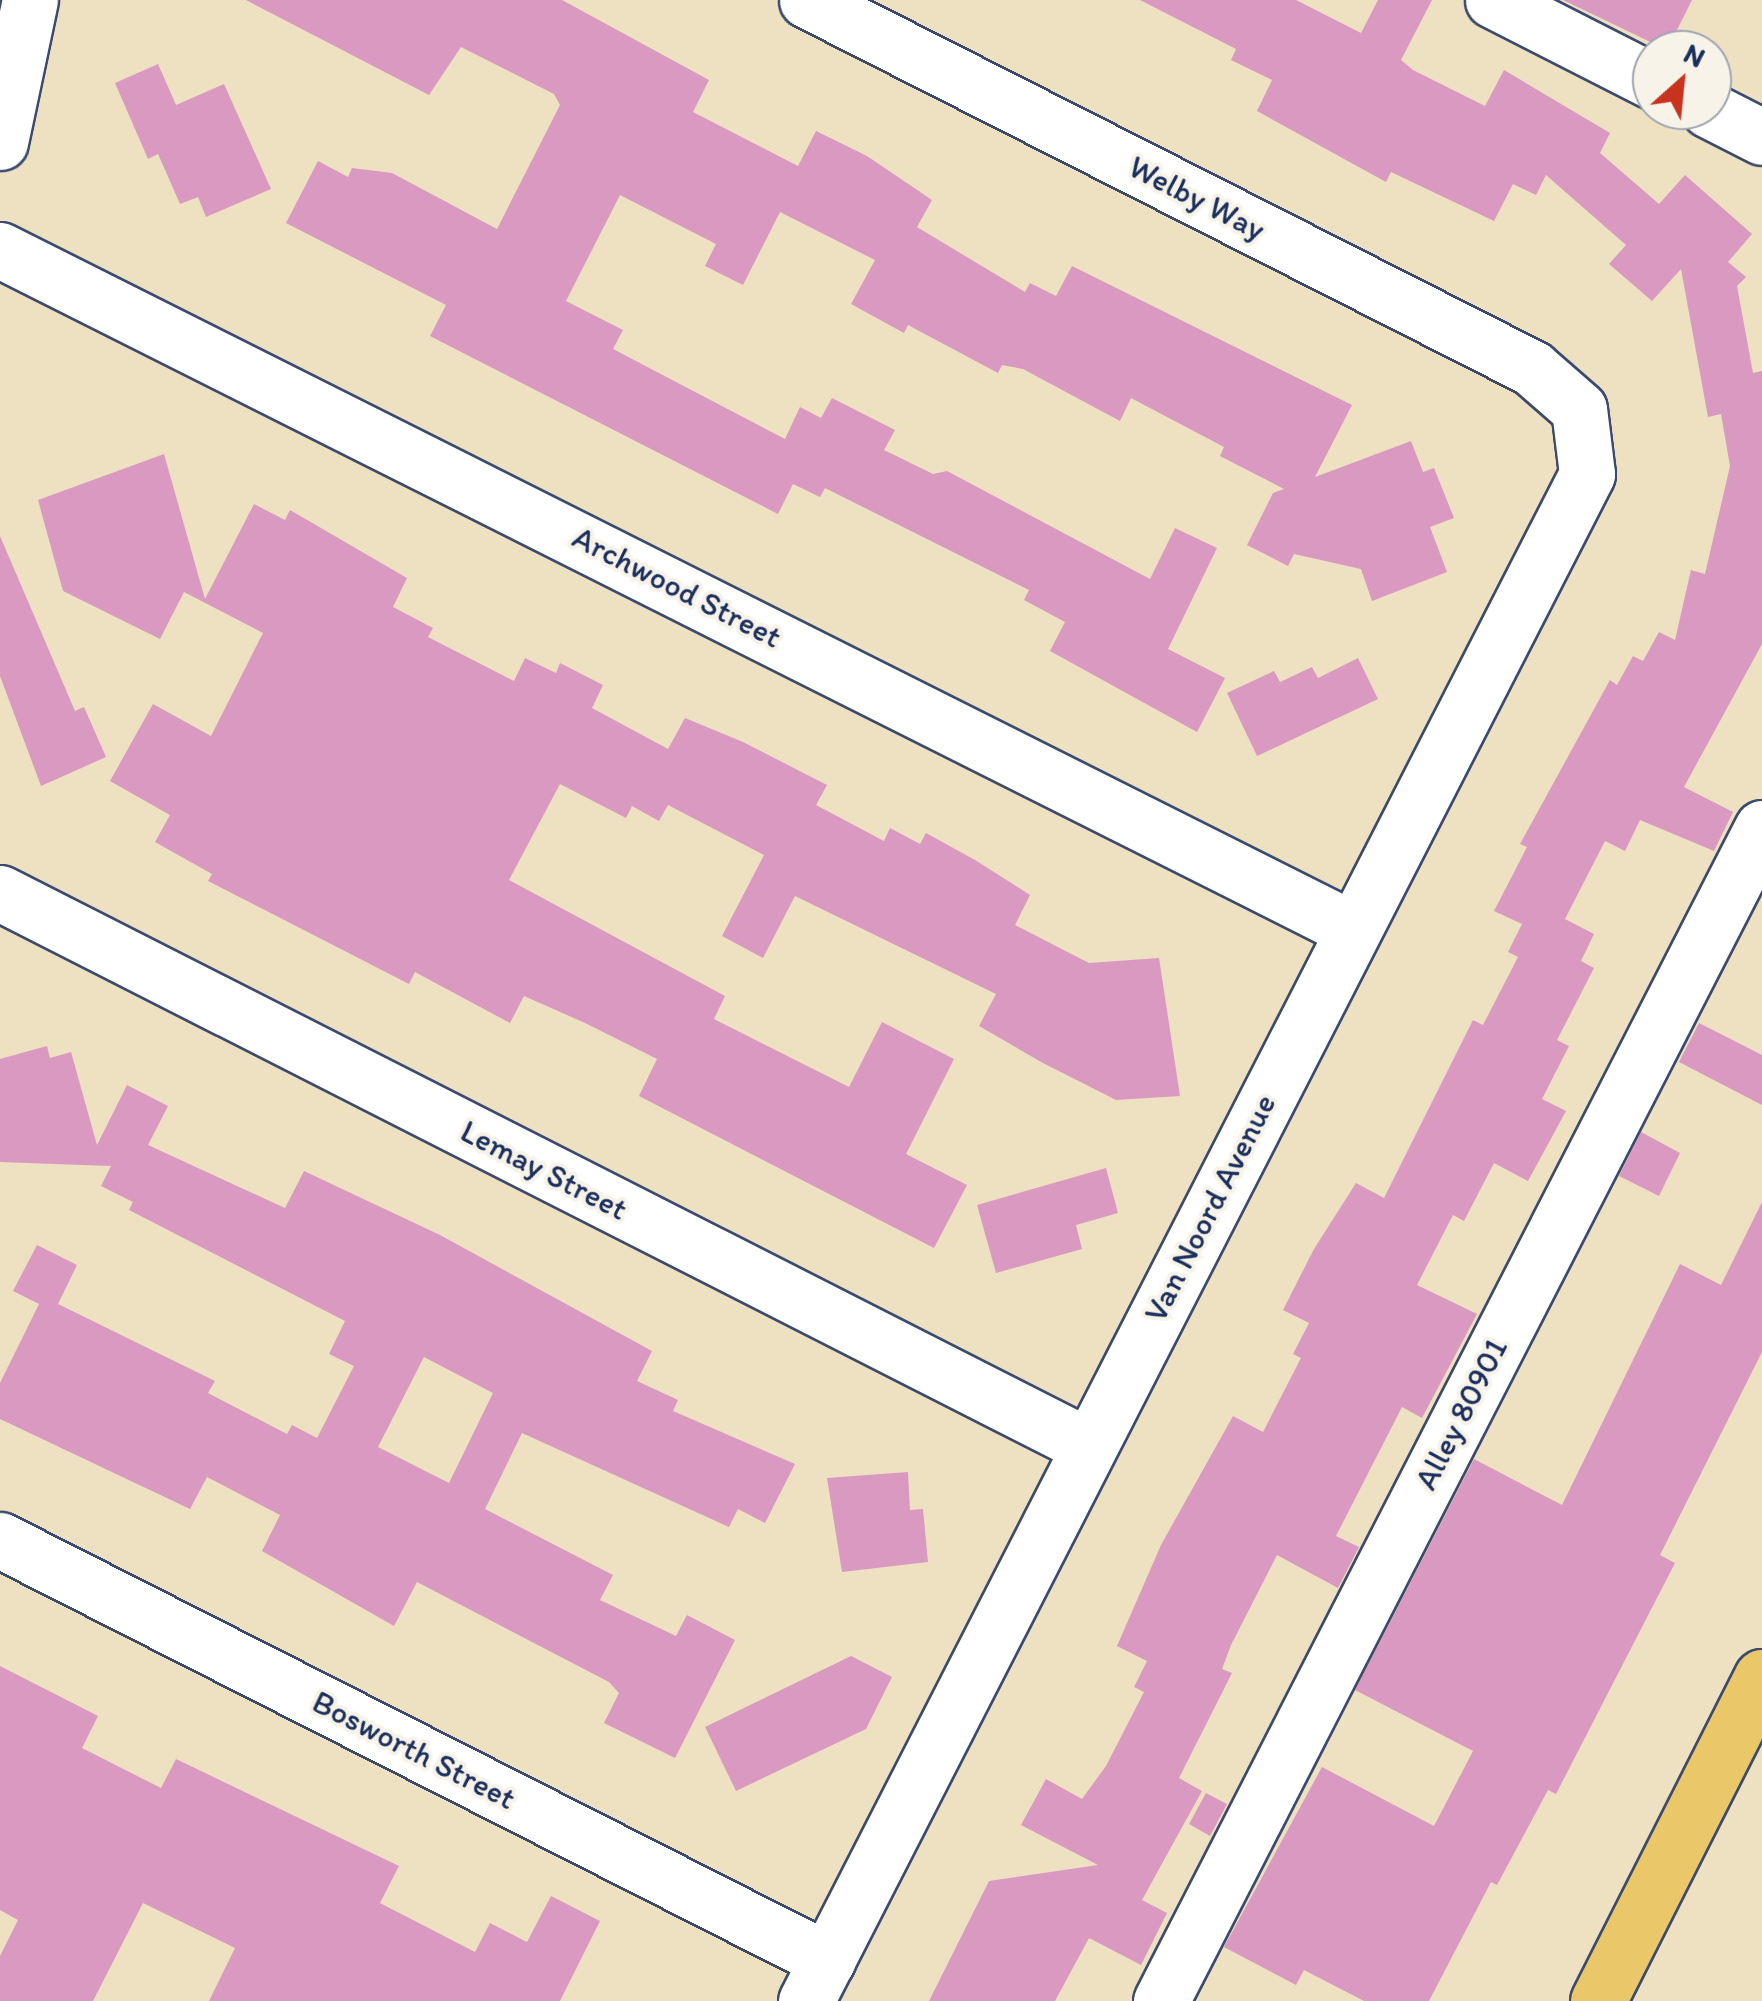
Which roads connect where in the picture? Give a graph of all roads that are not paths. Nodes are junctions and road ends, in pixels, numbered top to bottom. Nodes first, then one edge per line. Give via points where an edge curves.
1 (30, 0) edge
2 (807, 0) edge
3 (1493, 0) edge
4 (1632, 71) edge
5 (1732, 122) edge
6 (1762, 137) edge
7 (0, 142) edge
8 (0, 250) edge
9 (1579, 410) joint
10 (1762, 828) edge
11 (0, 893) edge
12 (1352, 929) junction
13 (1088, 1446) junction
14 (0, 1540) edge
15 (1762, 1677) edge
16 (817, 1980) edge
17 (1161, 2001) edge
18 (1598, 2001) edge

1 - 7 street
2 - 9 street, Welby Way via 1532,368
3 - 4 street
5 - 6 street
8 - 12 street, Archwood Street
9 - 12 street, Van Noord Avenue via 1586,474
10 - 17 street, Alley 80901
11 - 13 street, Lemay Street
12 - 13 street, Van Noord Avenue
13 - 16 street, Van Noord Avenue
14 - 16 street, Bosworth Street
15 - 18 main road

